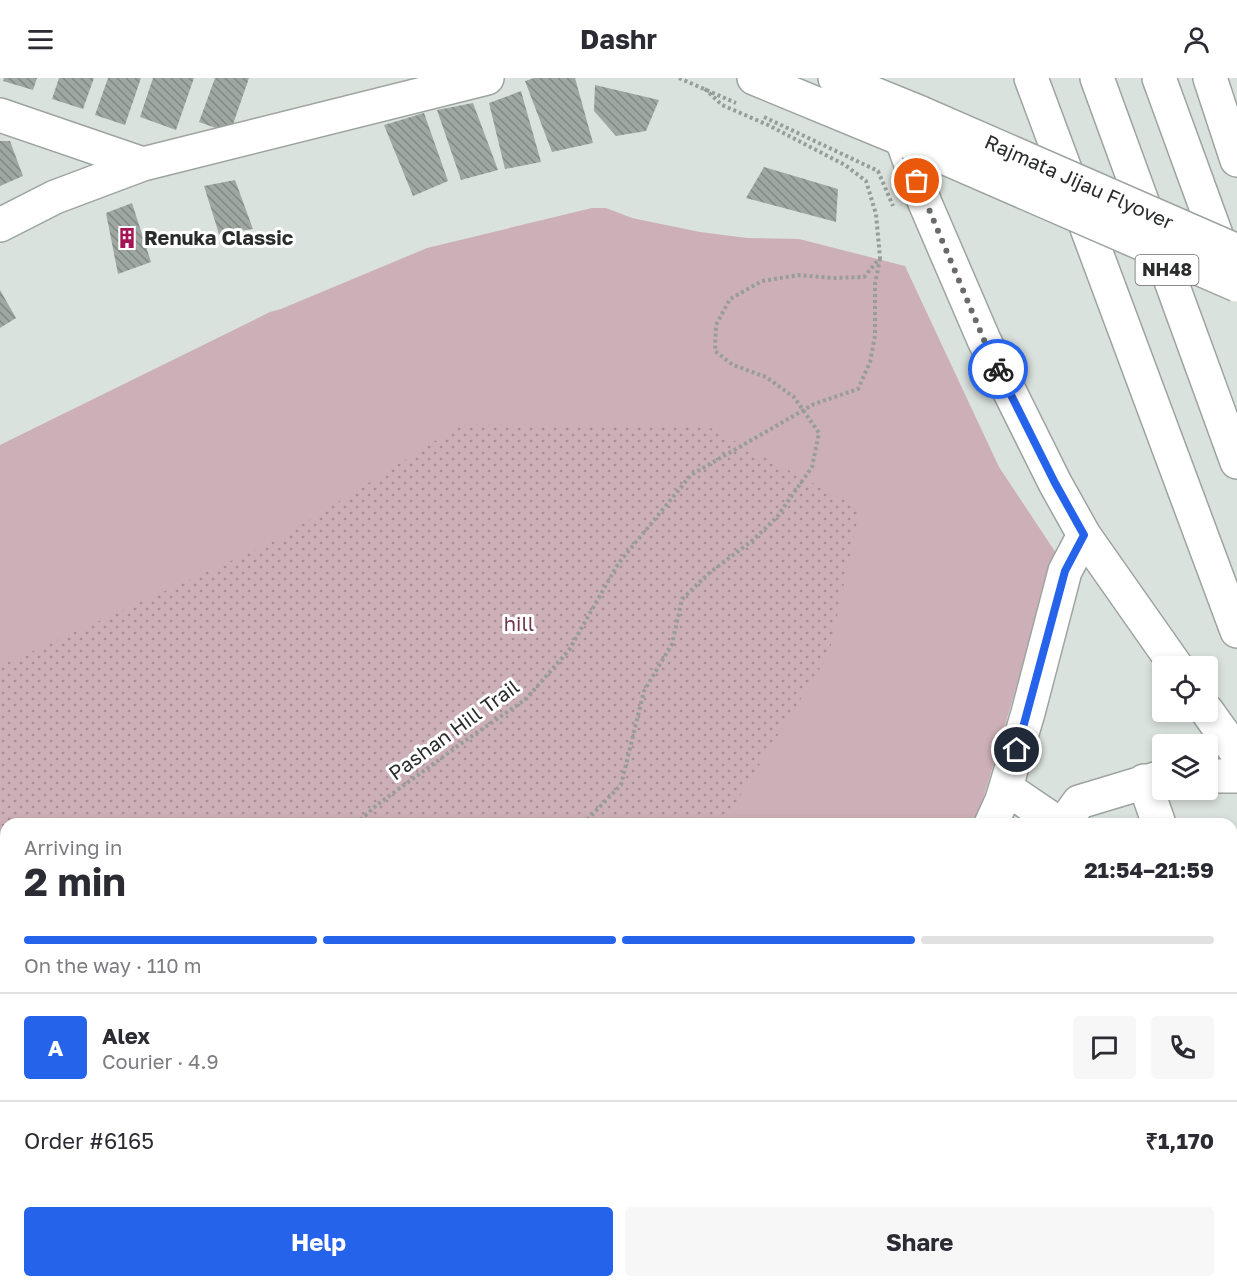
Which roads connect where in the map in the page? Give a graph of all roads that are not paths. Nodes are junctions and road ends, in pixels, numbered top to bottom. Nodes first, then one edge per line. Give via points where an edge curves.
1 (487, 78) edge
2 (835, 78) edge
3 (1031, 78) edge
4 (1097, 78) edge
5 (1159, 78) edge
6 (1210, 78) edge
7 (749, 92) edge
8 (0, 115) edge
9 (911, 131) junction
10 (1237, 160) edge
11 (143, 164) junction
12 (0, 225) edge
13 (1237, 251) edge
14 (1237, 285) edge
15 (1237, 293) edge
16 (1237, 462) edge
17 (1084, 535) junction
18 (1237, 631) edge
19 (1169, 656) edge
20 (1215, 722) edge
21 (1237, 753) edge
22 (1218, 776) edge
23 (1237, 776) edge
24 (1152, 779) edge
25 (1006, 788) junction
26 (1156, 800) edge
27 (994, 818) edge
28 (1052, 818) edge
29 (1066, 818) edge
30 (1158, 818) edge

1 - 11 main road
2 - 9 main road
3 - 18 main road
4 - 16 main road, NH48
5 - 15 main road, NH48
6 - 10 main road
7 - 9 main road
8 - 11 main road
9 - 13 main road, Rajmata Jijau Flyover, bridge
9 - 14 main road, Rajmata Jijau Flyover, bridge
9 - 17 main road via 910,206
11 - 12 main road via 55,197
17 - 19 main road
17 - 25 main road via 1065,571
20 - 21 main road
22 - 23 main road
24 - 29 main road via 1079,802
25 - 27 main road
25 - 28 main road
26 - 30 main road

